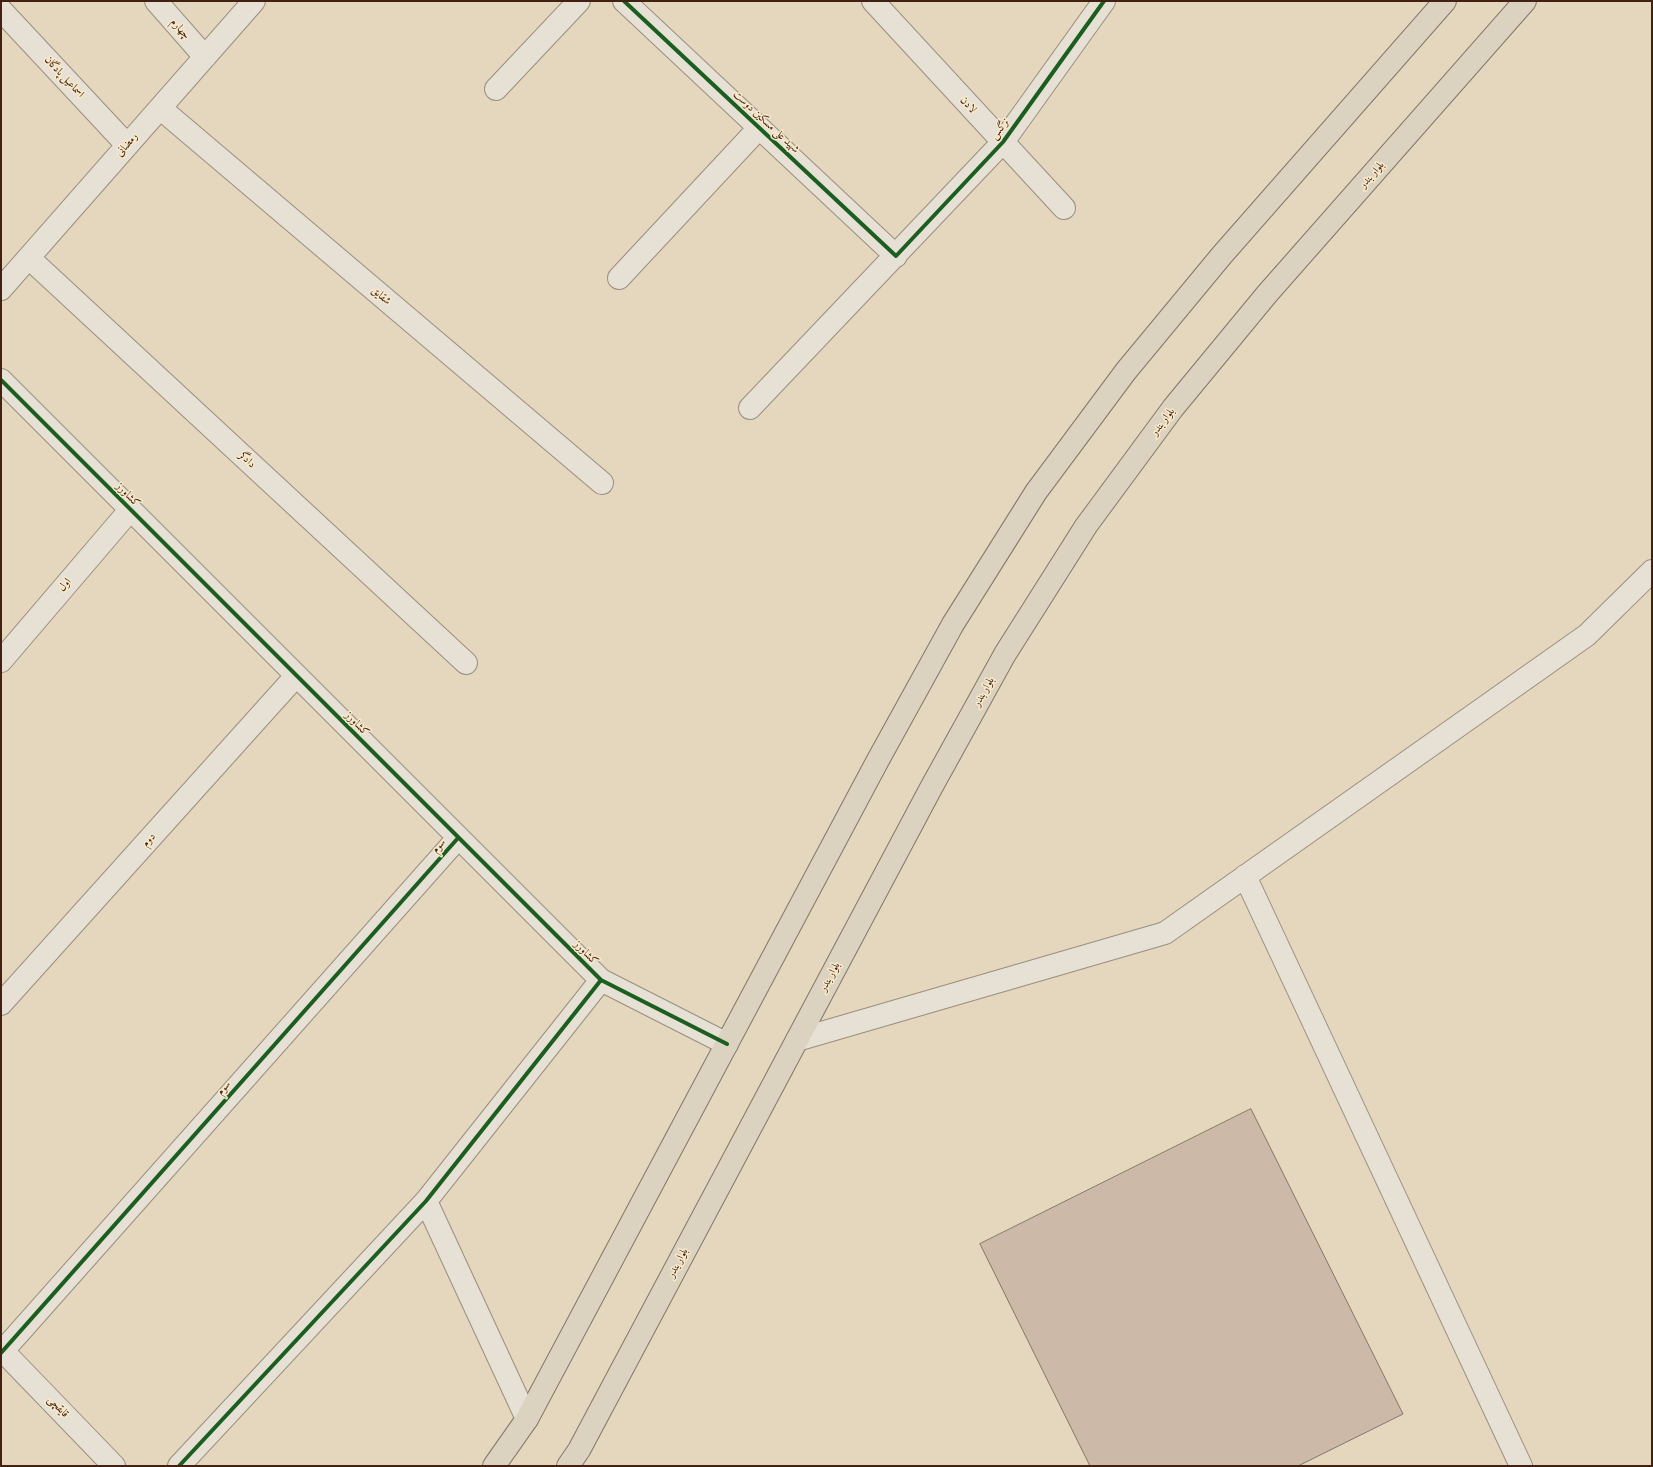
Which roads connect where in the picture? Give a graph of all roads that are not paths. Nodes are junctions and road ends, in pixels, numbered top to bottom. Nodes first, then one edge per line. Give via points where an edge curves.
1 (156, 1) edge
2 (254, 1) edge
3 (579, 1) edge
4 (624, 1) edge
5 (873, 1) edge
6 (1104, 1) edge
7 (1445, 1) edge
8 (1525, 1) edge
9 (1, 10) edge
10 (205, 57) junction
11 (496, 89) dead end
12 (160, 108) junction
13 (760, 128) junction
14 (1002, 142) junction
15 (127, 145) junction
16 (1064, 208) dead end
17 (896, 256) junction
18 (29, 258) junction
19 (619, 278) dead end
20 (1, 289) edge
21 (1, 380) edge
22 (750, 408) dead end
23 (602, 483) dead end
24 (130, 510) junction
25 (1652, 571) edge
26 (1, 661) edge
27 (466, 663) dead end
28 (296, 676) junction
29 (458, 838) junction
30 (1245, 876) junction
31 (601, 980) junction
32 (1, 1004) edge
33 (797, 1040) junction
34 (727, 1044) junction
35 (426, 1201) junction
36 (2, 1351) edge
37 (527, 1419) junction
38 (114, 1466) edge
39 (179, 1466) edge
40 (494, 1466) edge
41 (568, 1466) edge
42 (1521, 1466) edge

1 - 10 street, چهارم
2 - 10 street, رمضانی
3 - 11 street
4 - 13 street, شهید علی مسکین دوست
5 - 14 street, لادن
6 - 14 street, نرگس
7 - 34 main road via 1222,255 1126,371 1036,492 953,624
8 - 33 main road, بلوار بندر via 1267,294 1173,408 1086,526 1005,654
9 - 15 street, اسماعیل پادگان
10 - 12 street, رمضانی
12 - 15 street, رمضانی
12 - 23 street, شقایق
13 - 17 street, شهید علی مسکین دوست
13 - 19 street
14 - 16 street, لادن
14 - 17 street, نرگس
15 - 18 street, رمضانی
17 - 22 street, نرگس
18 - 20 street, رمضانی
18 - 27 street, دادگر
21 - 24 street, کشاورز
24 - 26 street, اول
24 - 28 street, کشاورز
25 - 30 street via 1587,635
28 - 29 street, کشاورز
28 - 32 street, دوم
29 - 31 street, کشاورز
29 - 36 street, سوم
30 - 33 street via 1165,933
30 - 42 street
31 - 34 street, کشاورز
31 - 35 street
33 - 41 main road, بلوار بندر via 579,1450
34 - 37 main road
35 - 37 street
35 - 39 street
36 - 38 street, قایقچی
37 - 40 main road

